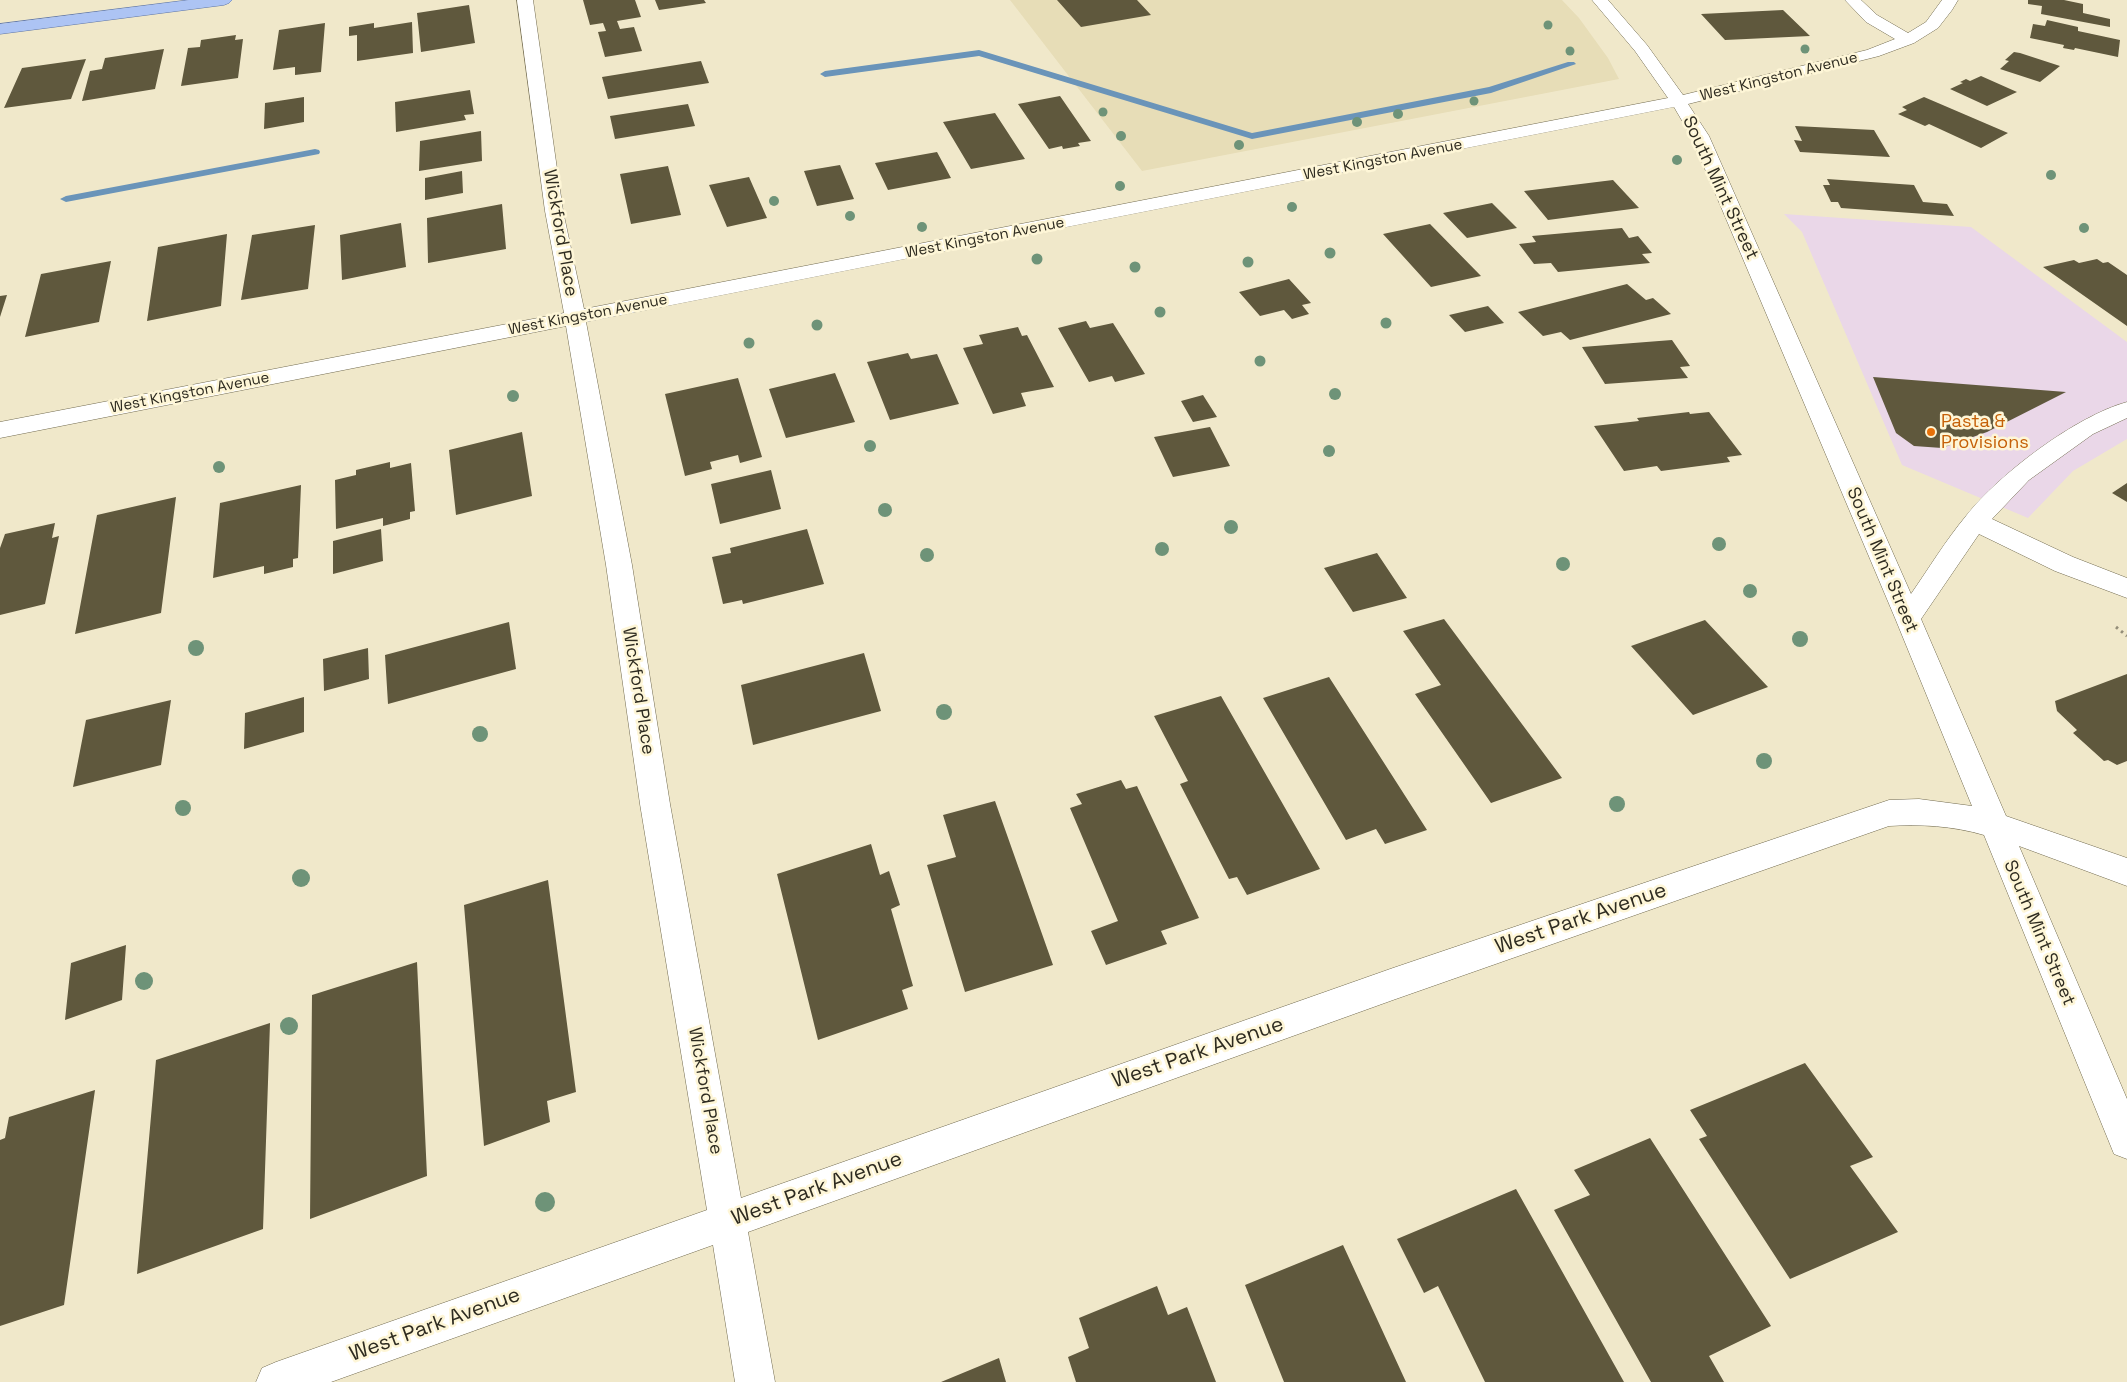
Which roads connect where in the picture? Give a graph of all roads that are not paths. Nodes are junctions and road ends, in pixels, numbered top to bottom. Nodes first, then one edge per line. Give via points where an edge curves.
1 (224, 0) edge
2 (524, 0) edge
3 (1600, 0) edge
4 (1854, 0) edge
5 (1950, 0) edge
6 (0, 29) edge
7 (1908, 40) junction
8 (1679, 102) junction
9 (575, 318) junction
10 (2127, 409) edge
11 (0, 430) edge
12 (1975, 520) junction
13 (2127, 588) edge
14 (1908, 618) junction
15 (1994, 824) junction
16 (2127, 872) edge
17 (2127, 1141) edge
18 (728, 1221) junction
19 (276, 1382) edge
20 (755, 1382) edge

1 - 6 main road
2 - 9 street, Wickford Place via 554,211
3 - 8 street, South Mint Street
4 - 7 street via 1863,14
5 - 7 street, West Kingston Avenue via 1932,24
7 - 8 street, West Kingston Avenue via 1873,53
8 - 9 street, West Kingston Avenue
8 - 14 street, South Mint Street via 1700,136
9 - 11 street, West Kingston Avenue
9 - 18 street, Wickford Place via 619,565 654,804
10 - 12 street via 2084,429 2021,474
12 - 13 street via 2064,564
12 - 14 street
14 - 15 street, South Mint Street
15 - 16 street, West Park Avenue
15 - 17 street, South Mint Street
15 - 18 street, West Park Avenue via 1911,810 1888,813 1393,984
18 - 19 street, West Park Avenue
18 - 20 street, Wickford Place

